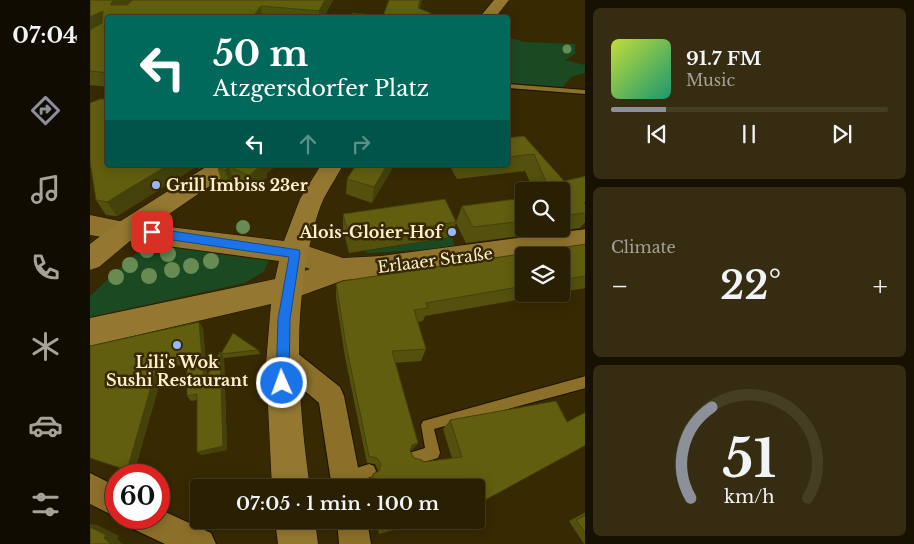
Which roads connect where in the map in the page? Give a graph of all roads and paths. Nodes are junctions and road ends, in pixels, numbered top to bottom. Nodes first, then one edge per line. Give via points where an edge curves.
1 (494, 9) edge
2 (483, 15) edge
3 (510, 86) edge
4 (585, 92) edge
5 (222, 167) edge
6 (330, 167) edge
7 (90, 224) edge
8 (125, 230) junction
9 (585, 239) edge
10 (295, 253) junction
11 (90, 259) edge
12 (343, 269) junction
13 (288, 288) junction
14 (90, 332) edge
15 (282, 356) junction
16 (585, 382) edge
17 (414, 458) edge
18 (290, 479) edge
19 (354, 479) edge
20 (90, 488) edge
21 (105, 496) edge
22 (168, 529) edge
23 (296, 529) edge
24 (353, 529) edge
25 (200, 544) edge
26 (298, 544) edge
27 (355, 544) edge

1 - 2 main road
3 - 4 lane
5 - 8 main road
6 - 10 main road via 307,210
7 - 8 main road via 98,228
8 - 10 main road
8 - 11 main road
9 - 12 main road, Erlaaer Straße via 390,266
10 - 12 main road
10 - 13 main road
12 - 13 main road
13 - 14 main road
13 - 15 main road
15 - 18 main road
15 - 19 street via 331,396
16 - 17 lane via 427,425 433,453
20 - 21 street
22 - 25 street
23 - 26 main road
24 - 27 street

